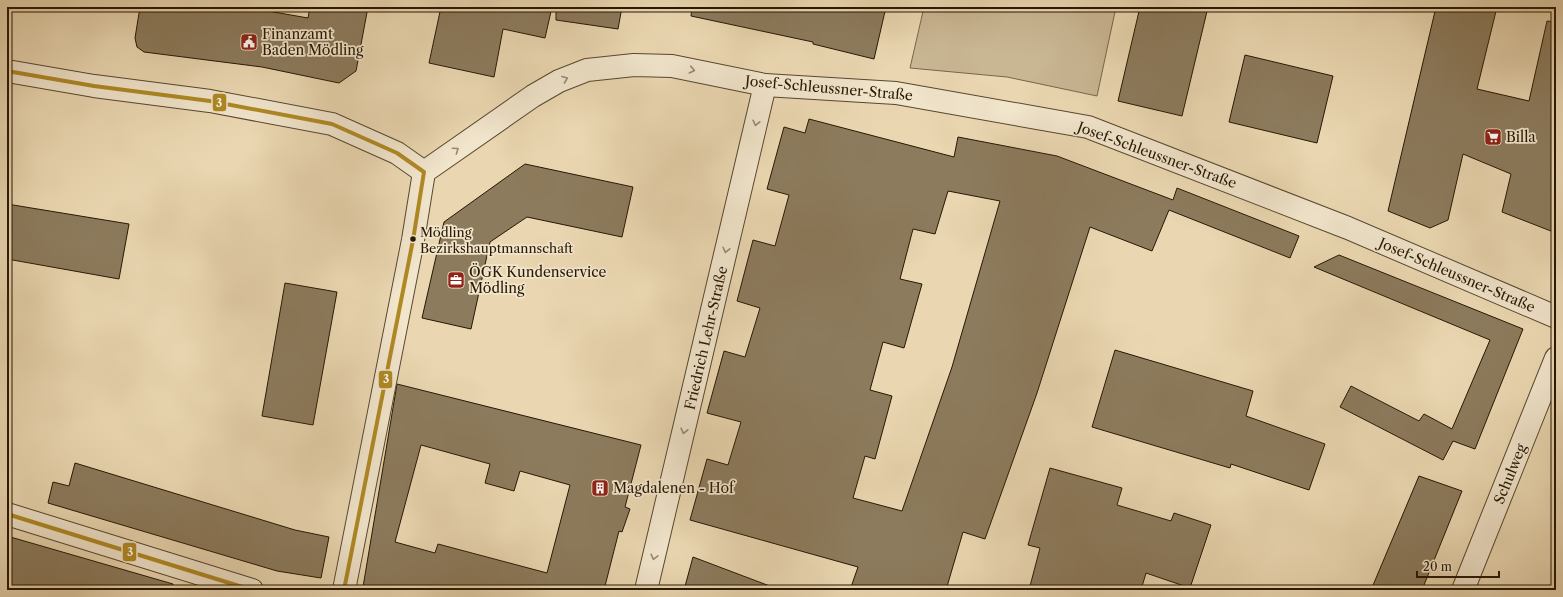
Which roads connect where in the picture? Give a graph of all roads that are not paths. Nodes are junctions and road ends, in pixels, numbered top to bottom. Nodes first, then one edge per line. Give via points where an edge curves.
1 (7, 71) edge
2 (765, 85) junction
3 (424, 172) junction
4 (1556, 317) edge
5 (1556, 358) edge
6 (7, 514) edge
7 (252, 590) edge
8 (344, 590) edge
9 (646, 590) edge
10 (1463, 590) edge

1 - 3 street via 94,86 210,101 332,124 398,153
3 -> 2 street, Josef-Schleussner-Straße via 533,96 559,81 587,70 634,65 672,66
2 - 4 street, Josef-Schleussner-Straße via 896,93 1088,127 1348,228
2 -> 9 street, Friedrich Lehr-Straße
3 - 8 street
5 - 10 street, Schulweg
6 - 7 street

